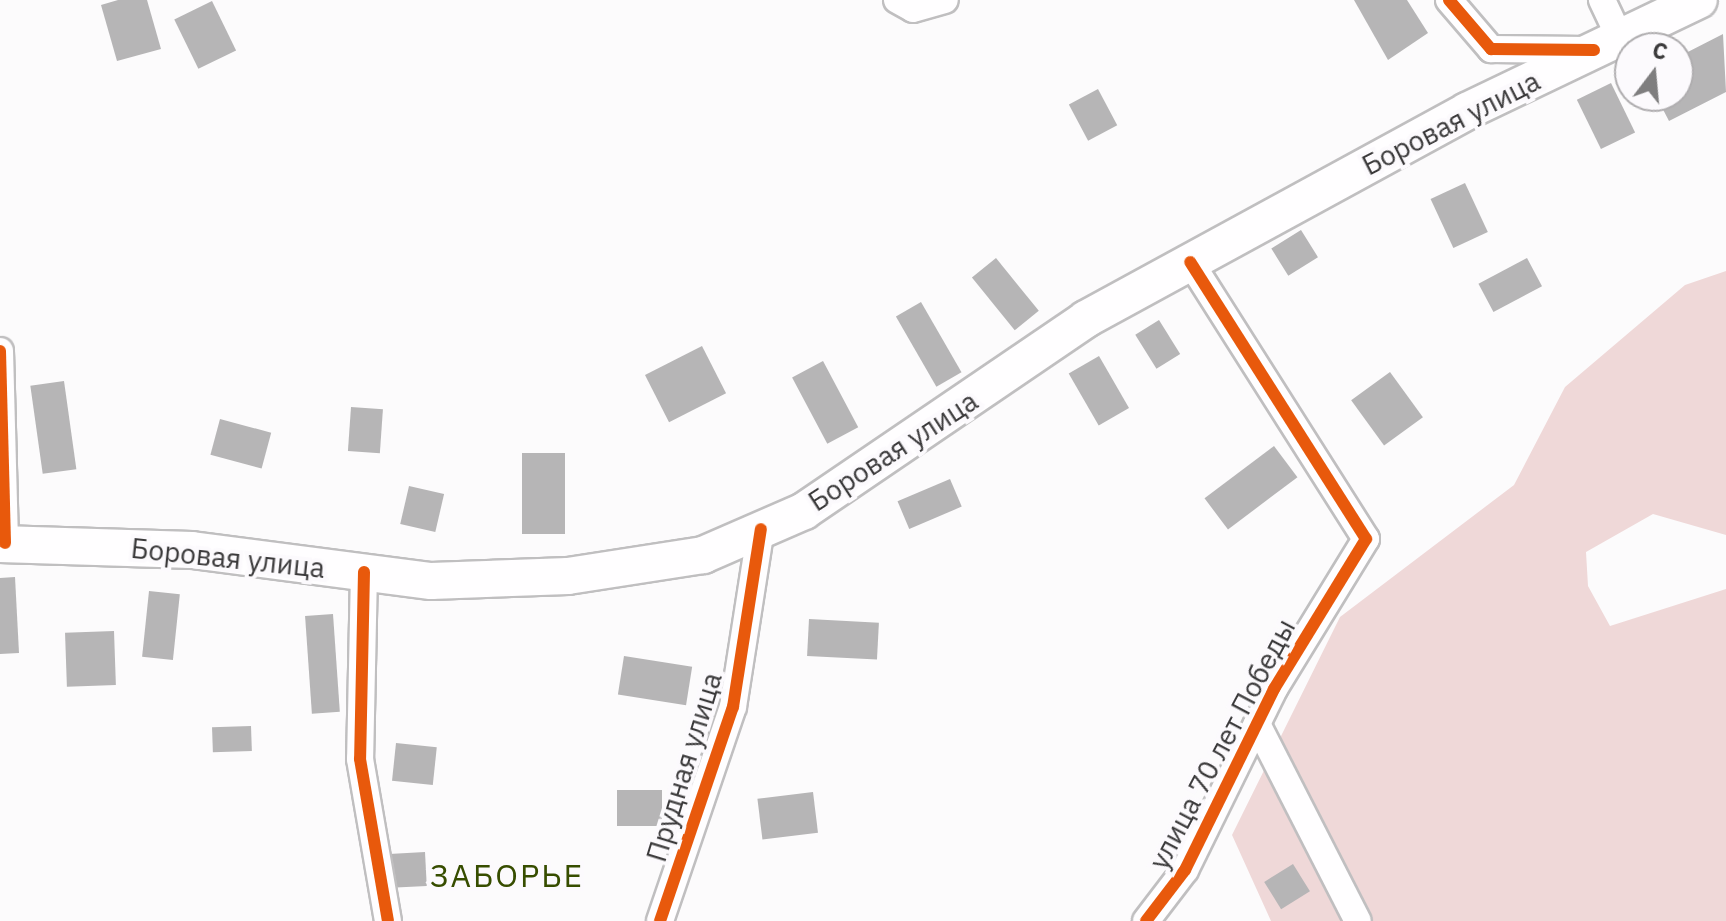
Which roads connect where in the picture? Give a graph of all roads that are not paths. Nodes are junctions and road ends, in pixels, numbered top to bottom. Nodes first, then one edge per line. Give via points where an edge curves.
1 (897, 0) edge
2 (945, 0) edge
3 (1449, 0) edge
4 (1602, 0) edge
5 (1699, 0) edge
6 (1607, 44) junction
7 (1190, 262) junction
8 (0, 351) edge
9 (761, 529) junction
10 (2, 544) edge
11 (364, 572) junction
12 (1257, 724) junction
13 (388, 921) edge
14 (660, 921) edge
15 (1146, 921) edge
16 (1358, 921) edge

1 - 2 street via 913,9
3 - 6 street via 1491,49
4 - 6 street
5 - 6 main road, Боровая улица
6 - 7 main road, Боровая улица
7 - 9 main road, Боровая улица via 1086,319 804,511
7 - 12 street, улица 70 лет Победы via 1366,539
8 - 10 street
9 - 11 main road, Боровая улица via 703,555 568,576 431,581
9 - 14 street, Прудная улица via 733,707
10 - 11 main road, Боровая улица via 192,550
11 - 13 street via 360,759
12 - 15 street, улица 70 лет Победы via 1185,870
12 - 16 street

